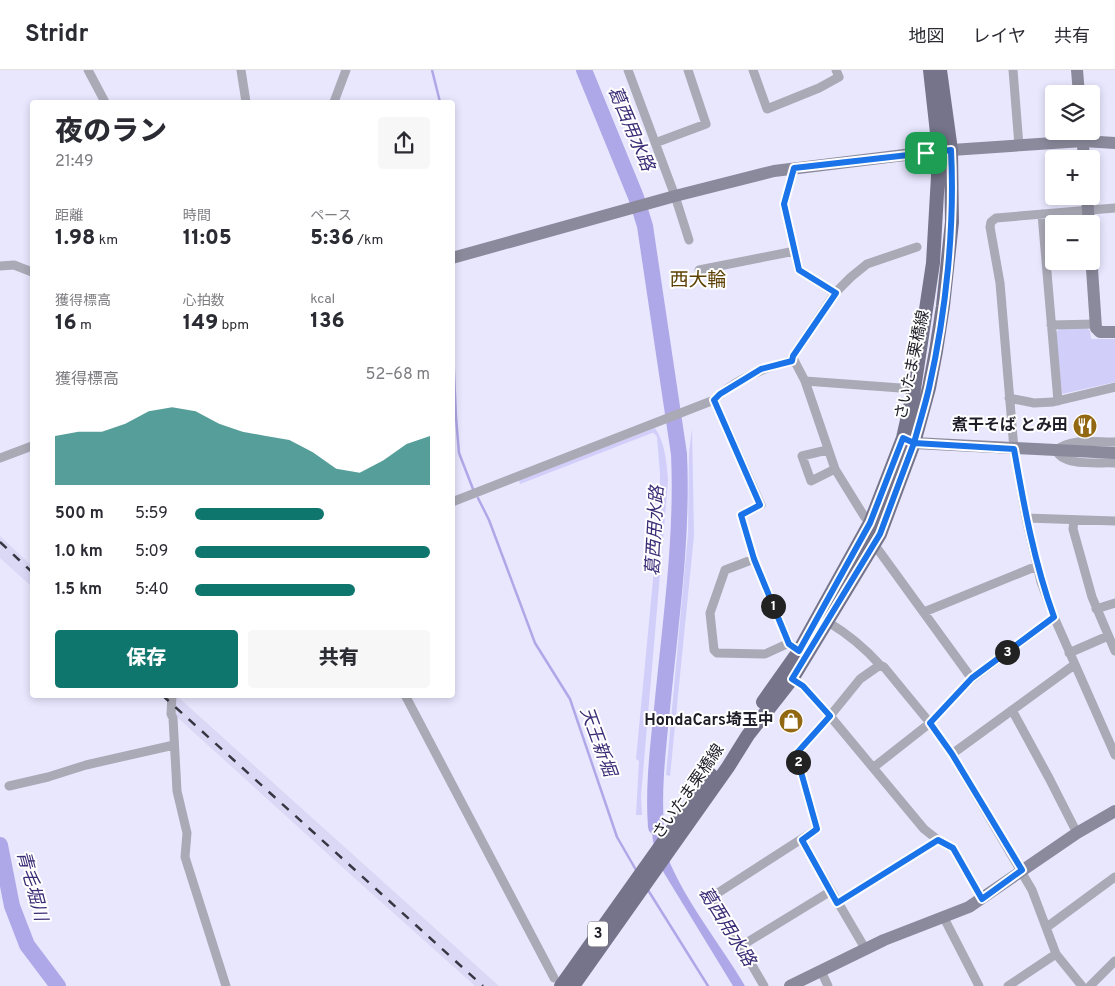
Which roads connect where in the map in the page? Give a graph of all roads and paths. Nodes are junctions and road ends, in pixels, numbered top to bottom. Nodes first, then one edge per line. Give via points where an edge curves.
1 (88, 70) edge
2 (241, 70) edge
3 (346, 70) edge
4 (628, 70) edge
5 (688, 70) edge
6 (753, 70) edge
7 (836, 70) edge
8 (930, 70) edge
9 (940, 70) edge
10 (1013, 70) edge
11 (1077, 70) edge
12 (1078, 85) edge
13 (104, 100) edge
14 (246, 100) edge
15 (335, 100) edge
16 (1115, 134) edge
17 (1100, 135) edge
18 (1100, 139) edge
19 (1057, 140) edge
20 (1115, 142) edge
21 (655, 143) junction
22 (1019, 146) junction
23 (944, 150) junction
24 (794, 168) junction
25 (675, 196) junction
26 (1088, 205) edge
27 (1115, 208) edge
28 (1088, 210) junction
29 (1042, 214) junction
30 (1088, 215) edge
31 (689, 240) dead end
32 (917, 247) dead end
33 (794, 251) junction
34 (455, 257) edge
35 (0, 266) edge
36 (699, 270) dead end
37 (1092, 270) edge
38 (30, 271) edge
39 (836, 293) junction
40 (1096, 324) junction
41 (1051, 325) junction
42 (1115, 332) edge
43 (792, 361) junction
44 (804, 381) junction
45 (1115, 387) edge
46 (914, 389) junction
47 (1009, 398) junction
48 (714, 400) junction
49 (1058, 401) junction
50 (908, 440) junction
51 (1115, 442) edge
52 (30, 447) edge
53 (1014, 449) junction
54 (827, 450) junction
55 (1056, 450) junction
56 (1115, 453) edge
57 (0, 458) edge
58 (1115, 463) edge
59 (835, 469) junction
60 (455, 501) edge
61 (1026, 518) junction
62 (1074, 520) junction
63 (1115, 521) edge
64 (870, 523) junction
65 (874, 544) junction
66 (754, 559) junction
67 (1037, 566) junction
68 (1115, 603) edge
69 (1096, 609) junction
70 (924, 612) junction
71 (1054, 617) junction
72 (828, 622) junction
73 (1108, 636) junction
74 (794, 647) junction
75 (1115, 651) edge
76 (1069, 653) junction
77 (880, 665) junction
78 (1074, 665) junction
79 (972, 678) junction
80 (792, 679) junction
81 (172, 698) edge
82 (406, 698) edge
83 (1012, 710) junction
84 (830, 716) junction
85 (930, 723) junction
86 (174, 745) junction
87 (952, 754) junction
88 (1115, 755) edge
89 (874, 767) junction
90 (9, 786) dead end
91 (1115, 811) edge
92 (676, 833) junction
93 (1077, 833) junction
94 (802, 840) junction
95 (938, 840) junction
96 (1022, 870) junction
97 (1115, 877) edge
98 (637, 887) junction
99 (830, 891) junction
100 (982, 899) junction
101 (837, 903) junction
102 (944, 918) junction
103 (1047, 927) junction
104 (741, 946) junction
105 (866, 950) junction
106 (1056, 954) junction
107 (1115, 961) edge
108 (821, 971) junction
109 (557, 982) edge
110 (975, 985) edge
111 (226, 986) edge
112 (572, 986) edge
113 (764, 986) edge
114 (790, 986) edge
115 (828, 986) edge
116 (1008, 986) edge
117 (1082, 986) edge
118 (1090, 986) edge

1 - 13 street
2 - 14 street
3 - 15 street
4 - 21 street
5 - 21 street via 706,124
6 - 7 street via 766,110 839,77
8 - 23 main road, さいたま栗橋線 / 3
9 - 23 main road, さいたま栗橋線 / 3
10 - 22 street
11 - 12 street
16 - 17 street
18 - 20 street
19 - 22 street
21 - 25 street
22 - 23 street
23 - 24 street
23 - 46 main road, さいたま栗橋線 / 3 via 938,176 933,263
23 - 50 main road, さいたま栗橋線 / 3 via 952,222 943,306 929,388
24 - 25 street via 774,170
24 - 33 street via 784,204
25 - 31 street
25 - 34 street
26 - 28 street
27 - 28 street
28 - 29 street
28 - 30 street
29 - 41 street
29 - 47 street via 996,218 990,227 1000,282
32 - 39 street via 867,264
33 - 36 street
33 - 39 street via 799,270
35 - 38 street via 14,265
37 - 40 street
39 - 43 street
40 - 41 street
40 - 42 street via 1100,332
41 - 49 street
43 - 44 street
43 - 48 street via 761,369
44 - 46 street
44 - 54 street
45 - 49 street
46 - 50 main road, さいたま栗橋線 / 3
47 - 49 street via 1041,404
47 - 53 street
48 - 60 street
48 - 66 street via 760,505 741,515
50 - 53 street
50 - 64 main road, さいたま栗橋線 / 3
50 - 65 main road, さいたま栗橋線 / 3 via 880,534
51 - 55 street via 1073,442
52 - 57 street
53 - 55 street
53 - 61 street
54 - 59 street
54 - 59 street via 802,456 811,480
55 - 56 street
55 - 58 street via 1060,458 1069,460
59 - 64 street
61 - 62 street
61 - 67 street
62 - 63 street
62 - 69 street via 1073,529
64 - 74 main road, さいたま栗橋線 / 3
65 - 70 street
65 - 72 main road, さいたま栗橋線 / 3
66 - 74 street
66 - 74 street via 725,570 710,613 714,650 716,653 765,654
67 - 70 street
67 - 71 street
68 - 69 street
69 - 73 street
70 - 79 street
71 - 76 street
71 - 79 street
72 - 77 street via 864,647
72 - 80 main road, さいたま栗橋線 / 3
73 - 75 street
73 - 76 street
74 - 92 main road, さいたま栗橋線 / 3
76 - 78 street
77 - 84 street via 860,679
77 - 85 street
78 - 83 street
78 - 88 street
79 - 85 street
80 - 84 street via 803,686
80 - 92 main road, さいたま栗橋線 / 3
81 - 86 street
82 - 109 street
83 - 87 street
83 - 93 street
84 - 89 street
84 - 94 street via 796,754 817,829
85 - 87 street
85 - 89 street
86 - 90 street
86 - 111 street via 177,791 187,833 185,857
87 - 96 street
89 - 95 street via 924,828
91 - 93 street
92 - 98 main road, さいたま栗橋線 / 3
93 - 96 street
94 - 99 street
94 - 104 street via 710,898
95 - 100 street via 953,848
95 - 101 street
96 - 100 street
96 - 103 street
97 - 103 street
98 - 109 main road, さいたま栗橋線 / 3
98 - 112 main road, さいたま栗橋線 / 3
99 - 101 street
99 - 104 street
100 - 102 street
101 - 105 street
102 - 105 street
102 - 110 street
103 - 106 street
104 - 113 street
105 - 108 street
106 - 116 street
106 - 117 street
107 - 118 street
108 - 114 street
108 - 115 street

